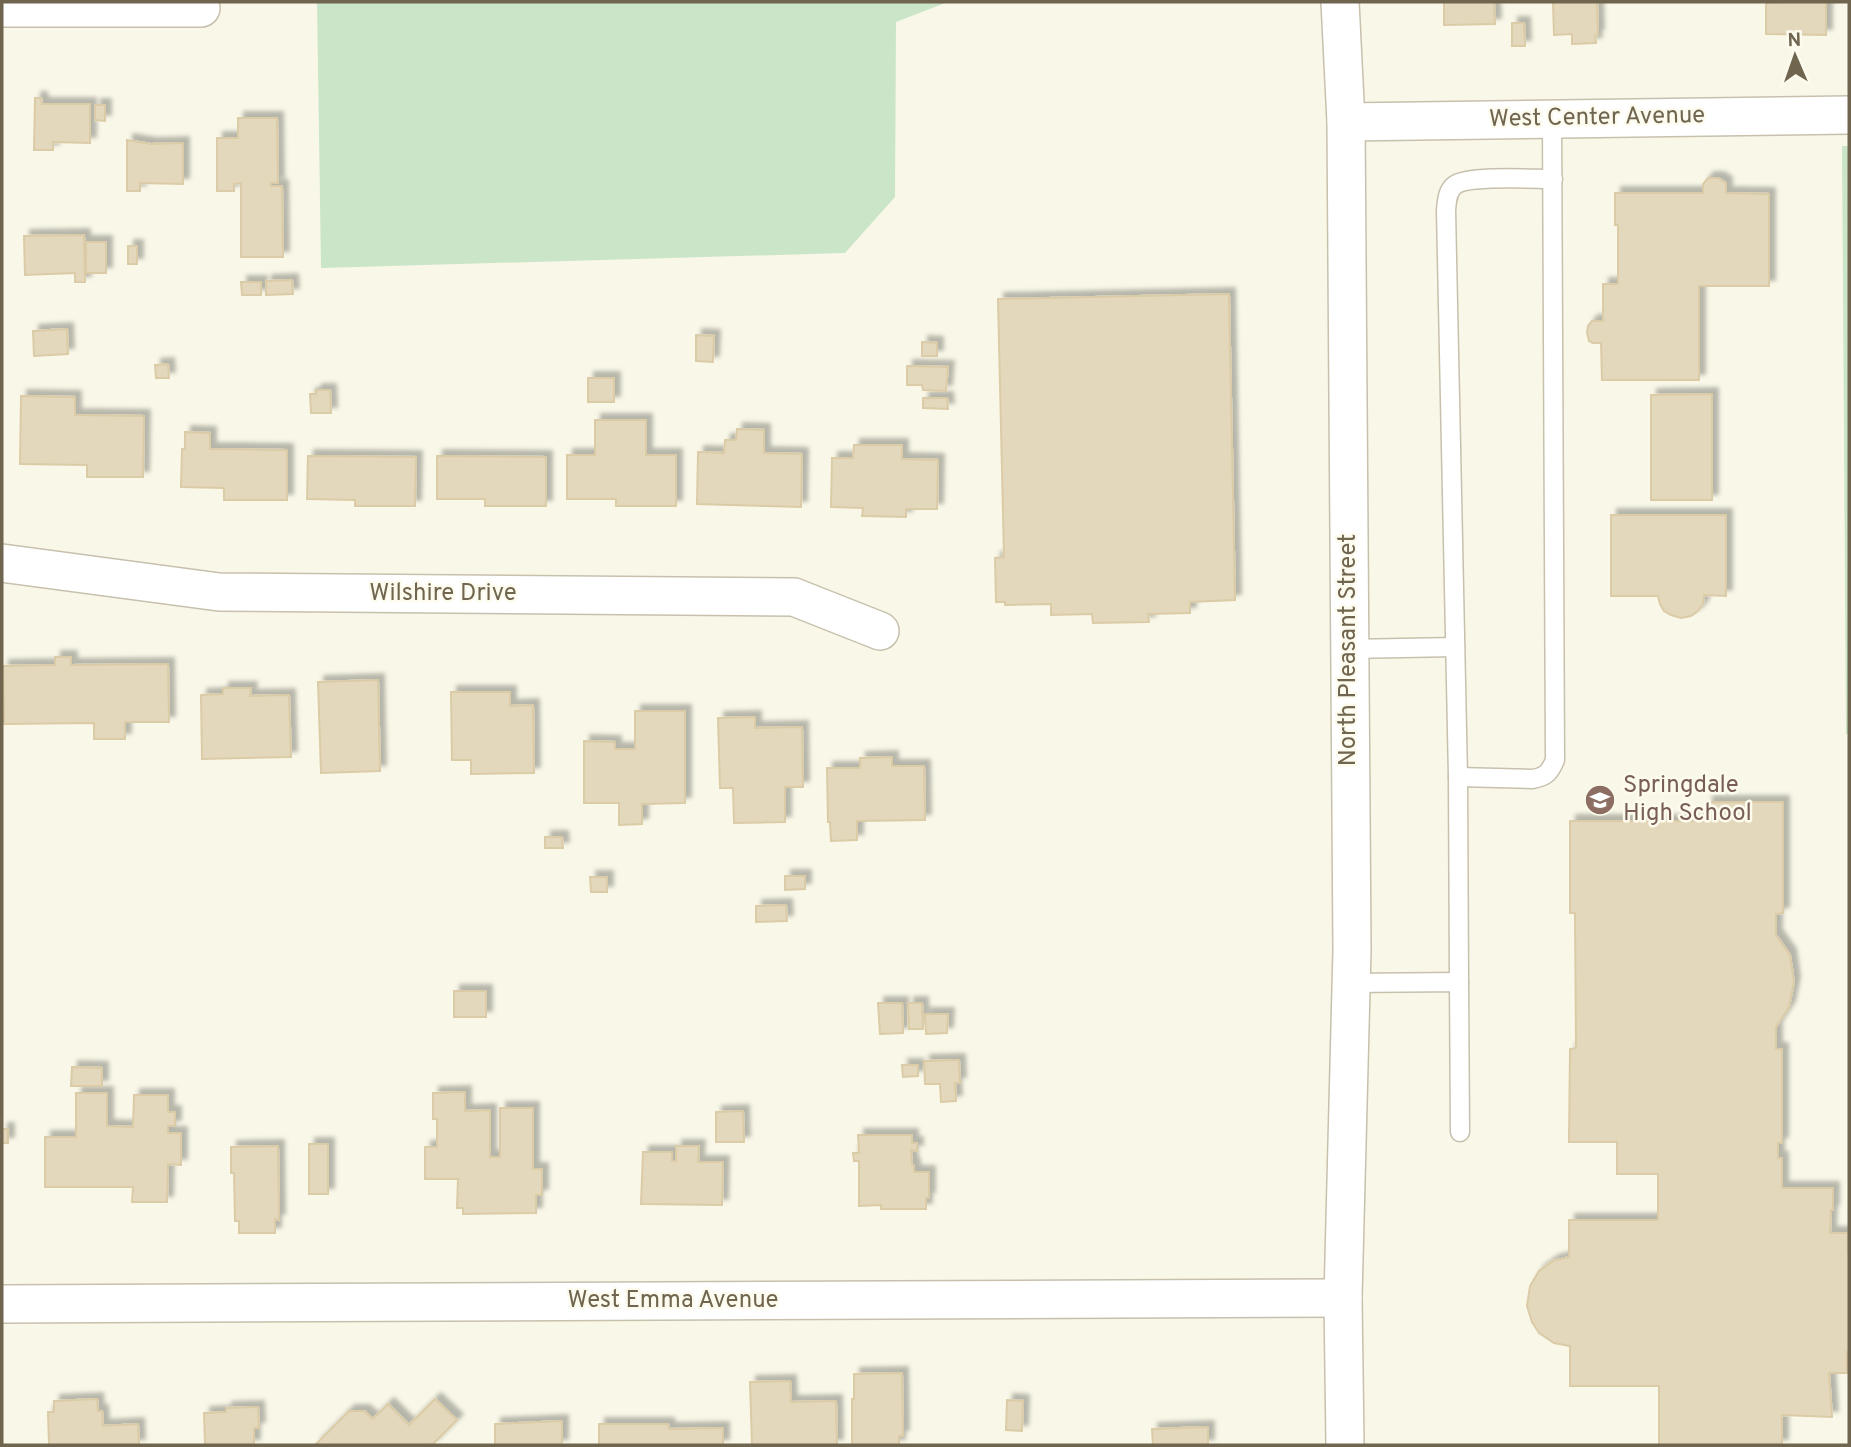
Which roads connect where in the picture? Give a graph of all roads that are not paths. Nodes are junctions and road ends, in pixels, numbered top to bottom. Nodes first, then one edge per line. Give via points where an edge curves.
1 (1340, 2) edge
2 (2, 8) edge
3 (201, 8) dead end
4 (1849, 115) edge
5 (1552, 119) junction
6 (1346, 122) junction
7 (1553, 179) junction
8 (2, 563) edge
9 (880, 631) dead end
10 (1455, 647) junction
11 (1349, 649) junction
12 (1458, 777) junction
13 (1350, 982) junction
14 (1459, 982) junction
15 (1460, 1132) dead end
16 (1343, 1298) junction
17 (2, 1304) edge
18 (1345, 1445) edge

1 - 6 street, North Pleasant Street
2 - 3 street
4 - 5 street, West Center Avenue
5 - 6 street, West Center Avenue
5 - 7 lane
6 - 11 street, North Pleasant Street
7 - 10 lane via 1470,180 1455,185 1447,195
7 - 12 lane via 1555,760 1541,778
8 - 9 street, Wilshire Drive via 219,592 794,597
10 - 11 lane
10 - 12 lane
11 - 13 street, North Pleasant Street
12 - 14 lane
13 - 14 lane
13 - 16 street, North Pleasant Street
14 - 15 lane
16 - 17 street, West Emma Avenue
16 - 18 street, North Pleasant Street

